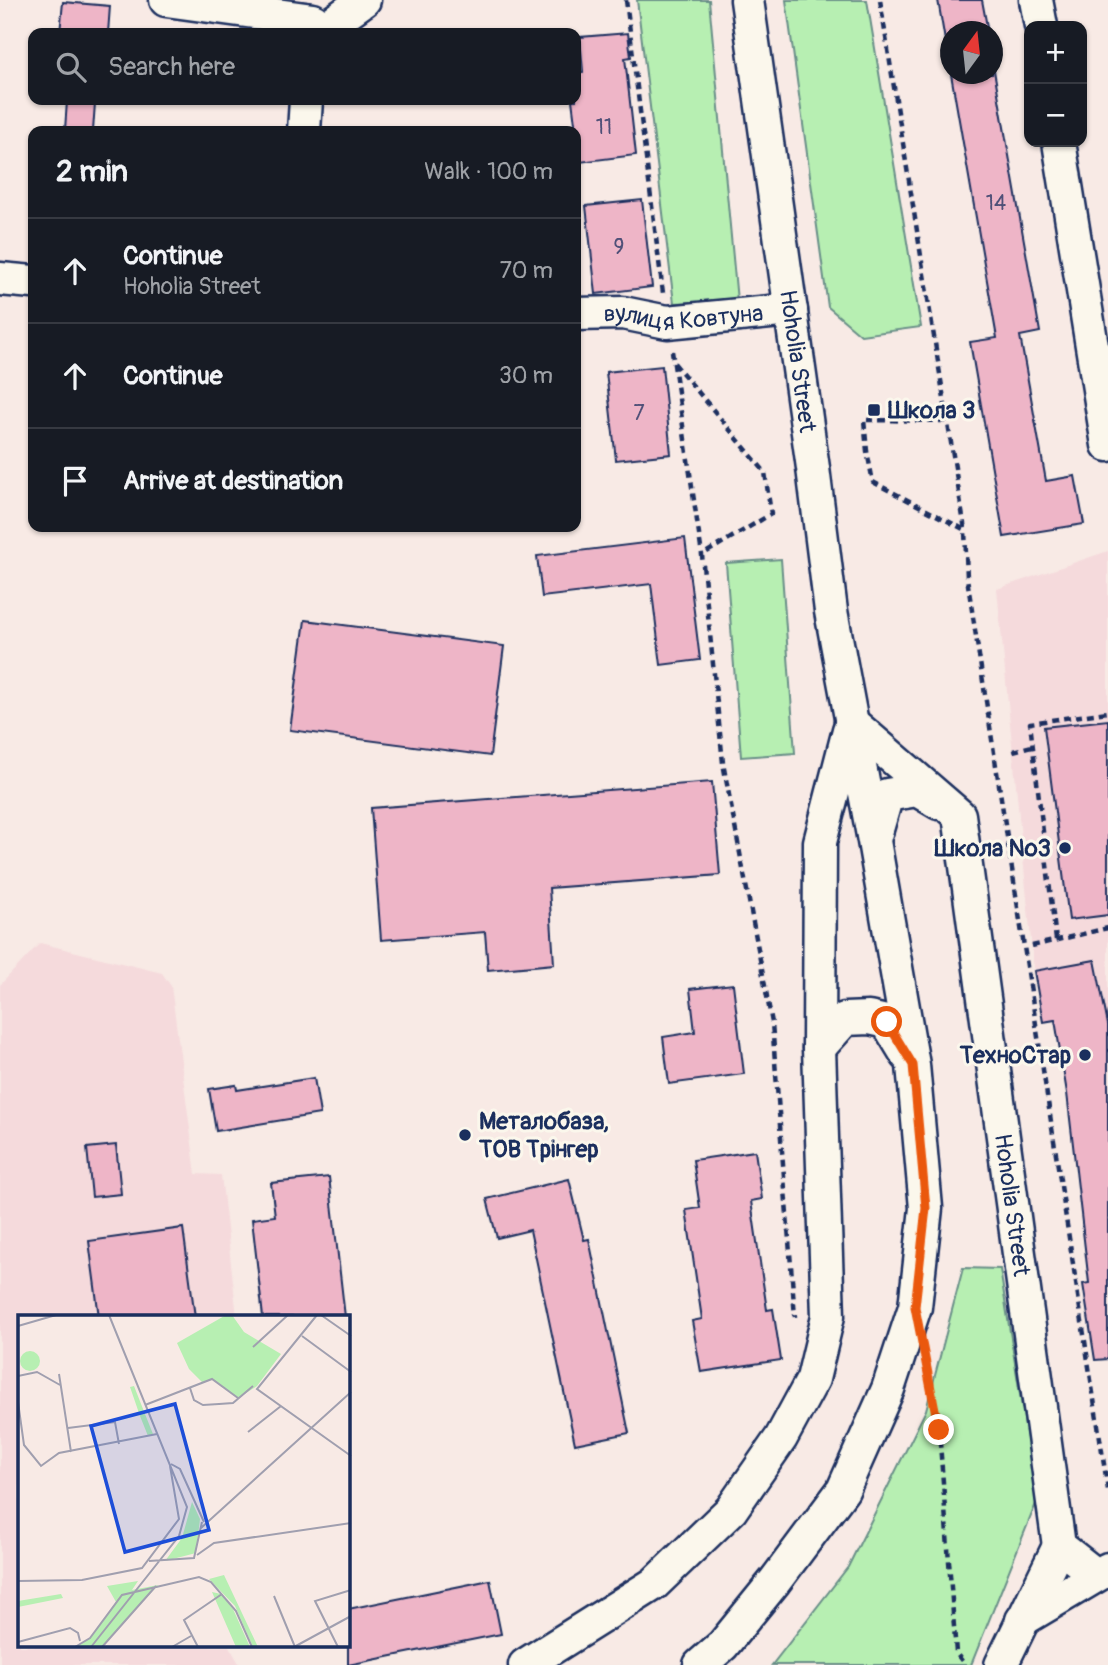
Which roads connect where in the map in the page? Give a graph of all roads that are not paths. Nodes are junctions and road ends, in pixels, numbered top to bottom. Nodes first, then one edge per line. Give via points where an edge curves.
1 (166, 0) edge
2 (364, 0) edge
3 (747, 0) edge
4 (1037, 0) edge
5 (1040, 21) edge
6 (312, 28) edge
7 (325, 28) edge
8 (306, 105) edge
9 (303, 126) edge
10 (1060, 147) edge
11 (0, 279) edge
12 (28, 282) edge
13 (791, 310) junction
14 (581, 314) edge
15 (1108, 445) edge
16 (851, 722) junction
17 (959, 815) junction
18 (874, 841) junction
19 (819, 1048) junction
20 (913, 1065) junction
21 (1059, 1546) junction
22 (1102, 1572) edge
23 (1022, 1620) junction
24 (525, 1665) edge
25 (700, 1665) edge
26 (1001, 1665) edge

1 - 6 street via 313,20
2 - 7 street
3 - 13 street, Hoholia Street
4 - 5 street
8 - 9 street
10 - 15 street
11 - 12 street
13 - 14 street, вулиця Ковтуна via 667,322 623,313
13 - 16 street, Hoholia Street via 831,611
16 - 17 street
16 - 18 street, Hoholia Street
16 - 19 street, Hoholia Street via 820,842
17 - 18 street, Hoholia Street via 917,790 887,796
17 - 21 street, Hoholia Street
18 - 20 street, Hoholia Street
19 - 20 street, Hoholia Street via 845,1019 869,1018 887,1022
19 - 24 street via 828,1316 813,1379 781,1438 731,1510 654,1584
20 - 25 street, Hoholia Street via 926,1208 915,1307 888,1389 843,1490 723,1645
21 - 22 street
21 - 23 street
22 - 23 street
23 - 26 street

